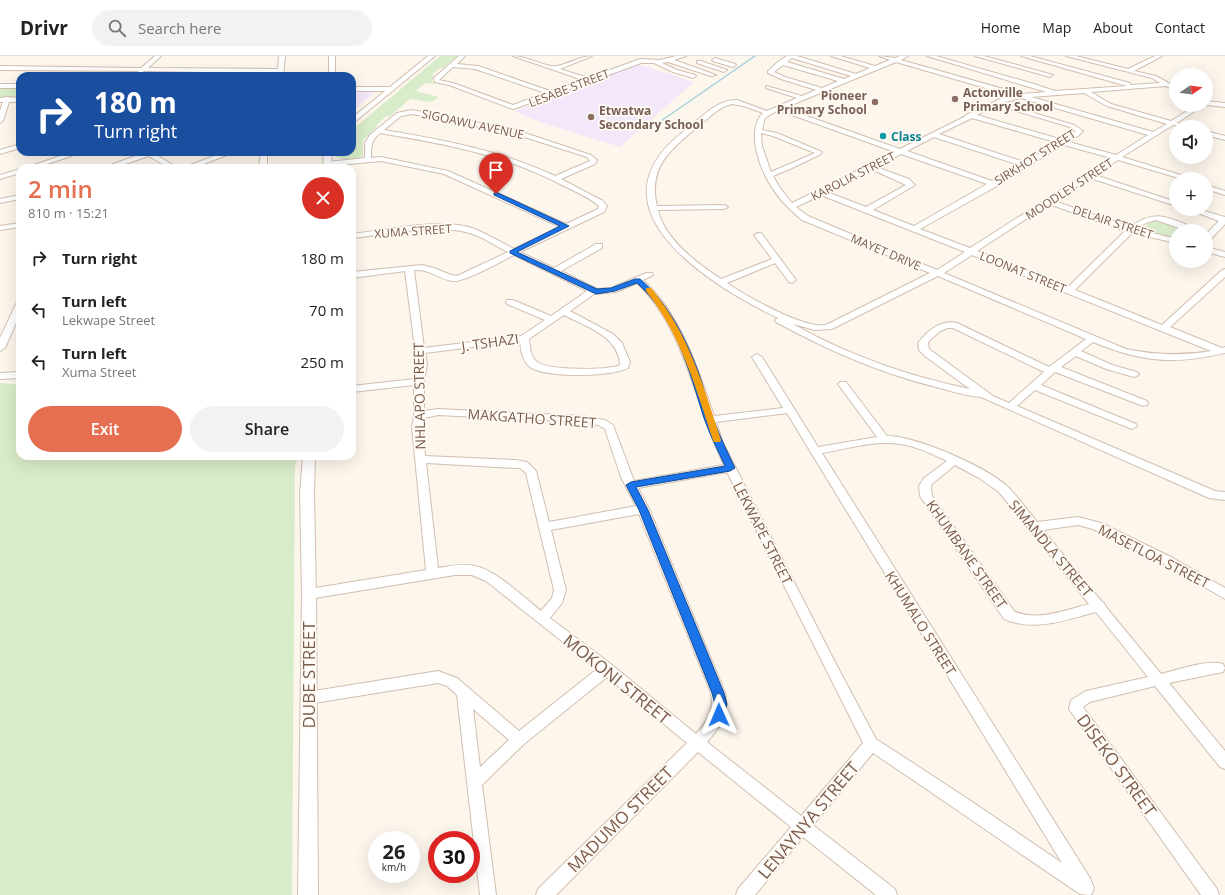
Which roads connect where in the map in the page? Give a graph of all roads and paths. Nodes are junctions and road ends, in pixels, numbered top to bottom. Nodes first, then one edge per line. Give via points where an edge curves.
1 (158, 56) edge
2 (282, 56) edge
3 (332, 56) edge
4 (432, 56) edge
5 (462, 56) edge
6 (520, 56) edge
7 (589, 56) edge
8 (629, 56) edge
9 (651, 56) edge
10 (701, 56) edge
11 (791, 56) edge
12 (834, 56) edge
13 (882, 56) edge
14 (905, 56) edge
15 (930, 56) edge
16 (978, 56) edge
17 (1024, 56) edge
18 (1070, 56) edge
19 (1160, 56) edge
20 (683, 57) edge
21 (896, 60) junction
22 (1083, 60) junction
23 (640, 61) junction
24 (667, 61) junction
25 (654, 62) junction
26 (781, 62) junction
27 (453, 65) junction
28 (733, 65) dead end
29 (1066, 67) junction
30 (0, 68) edge
31 (875, 68) junction
32 (554, 69) junction
33 (143, 70) junction
34 (724, 70) dead end
35 (1130, 71) junction
36 (140, 72) edge
37 (212, 72) edge
38 (281, 72) edge
39 (332, 72) edge
40 (713, 75) dead end
41 (693, 76) dead end
42 (856, 76) junction
43 (589, 80) junction
44 (1041, 80) junction
45 (844, 81) junction
46 (1167, 84) joint
47 (0, 86) edge
48 (16, 86) edge
49 (1137, 86) junction
50 (768, 87) dead end
51 (356, 89) edge
52 (392, 90) junction
53 (822, 90) junction
54 (1085, 91) junction
55 (1054, 93) junction
56 (552, 94) junction
57 (1022, 96) junction
58 (803, 98) junction
59 (2, 100) edge
60 (16, 100) edge
61 (995, 103) junction
62 (1213, 104) edge
63 (1225, 105) edge
64 (778, 108) junction
65 (1190, 112) edge
66 (767, 113) junction
67 (967, 117) junction
68 (356, 119) edge
69 (1177, 120) edge
70 (0, 121) edge
71 (1169, 122) edge
72 (1169, 125) edge
73 (379, 131) junction
74 (759, 131) junction
75 (934, 135) junction
76 (1155, 135) junction
77 (1213, 135) edge
78 (1225, 138) edge
79 (1061, 144) junction
80 (16, 147) edge
81 (902, 151) junction
82 (0, 152) edge
83 (66, 156) edge
84 (141, 156) edge
85 (155, 156) edge
86 (220, 156) edge
87 (368, 159) junction
88 (1115, 159) junction
89 (42, 164) edge
90 (118, 164) edge
91 (168, 164) edge
92 (198, 164) edge
93 (339, 164) edge
94 (1024, 165) junction
95 (871, 167) junction
96 (16, 172) edge
97 (1169, 173) edge
98 (768, 175) junction
99 (1089, 175) junction
100 (1169, 176) edge
101 (0, 177) edge
102 (557, 178) junction
103 (994, 184) junction
104 (1213, 186) edge
105 (1213, 189) edge
106 (1225, 189) edge
107 (821, 192) junction
108 (1225, 192) edge
109 (16, 198) edge
110 (719, 198) dead end
111 (0, 201) edge
112 (1050, 202) junction
113 (1169, 202) edge
114 (792, 207) junction
115 (653, 208) junction
116 (867, 210) junction
117 (1213, 216) edge
118 (1225, 220) edge
119 (1174, 224) edge
120 (16, 226) edge
121 (565, 226) junction
122 (0, 228) edge
123 (914, 229) junction
124 (1131, 230) junction
125 (1213, 231) edge
126 (758, 235) dead end
127 (356, 236) edge
128 (1169, 239) edge
129 (599, 246) dead end
130 (1213, 251) edge
131 (512, 252) junction
132 (972, 252) junction
133 (1225, 255) edge
134 (776, 260) junction
135 (409, 268) junction
136 (554, 272) junction
137 (1225, 272) edge
138 (938, 274) junction
139 (356, 275) edge
140 (649, 275) dead end
141 (638, 280) junction
142 (792, 280) dead end
143 (720, 283) junction
144 (1069, 290) junction
145 (593, 291) junction
146 (510, 302) dead end
147 (756, 304) junction
148 (563, 311) junction
149 (16, 313) edge
150 (551, 319) junction
151 (1164, 328) junction
152 (524, 338) junction
153 (1091, 339) junction
154 (0, 348) edge
155 (420, 351) junction
156 (1224, 351) edge
157 (1075, 352) junction
158 (757, 357) dead end
159 (1052, 369) junction
160 (1134, 374) dead end
161 (16, 375) edge
162 (0, 376) edge
163 (419, 381) junction
164 (843, 384) dead end
165 (1034, 386) junction
166 (356, 389) edge
167 (983, 394) junction
168 (1143, 403) dead end
169 (1010, 407) junction
170 (789, 410) junction
171 (419, 416) junction
172 (709, 420) junction
173 (1132, 426) dead end
174 (884, 440) junction
175 (815, 451) junction
176 (420, 459) junction
177 (309, 460) edge
178 (954, 461) junction
179 (730, 468) junction
180 (631, 485) junction
181 (1225, 496) edge
182 (643, 510) junction
183 (545, 527) junction
184 (1034, 527) junction
185 (432, 573) junction
186 (309, 594) junction
187 (1225, 594) edge
188 (1100, 606) junction
189 (542, 618) junction
190 (1218, 668) dead end
191 (607, 669) junction
192 (1157, 680) junction
193 (464, 693) junction
194 (308, 698) junction
195 (519, 740) junction
196 (697, 743) junction
197 (871, 744) junction
198 (1225, 762) edge
199 (475, 782) junction
200 (802, 826) junction
201 (1088, 892) edge
202 (308, 895) edge
203 (488, 895) edge
204 (544, 895) edge
205 (744, 895) edge
206 (889, 895) edge
207 (1210, 895) edge

1 - 33 street
2 - 38 street
3 - 39 street
4 - 52 street
5 - 27 street
6 - 32 street
7 - 32 street
8 - 23 street
9 - 24 street
10 - 28 street
11 - 26 street
11 - 42 street
12 - 31 street
13 - 21 street
14 - 21 street
15 - 44 street
16 - 44 street
17 - 29 street
18 - 22 street
19 - 35 street
20 - 24 street
20 - 34 street
21 - 31 street
21 - 57 street
22 - 29 street
22 - 35 street
23 - 25 street
23 - 43 street, LESABE STREET
24 - 25 street
24 - 40 street
25 - 41 street
26 - 45 street
26 - 53 street via 770,72
27 - 56 street via 476,67
27 - 56 street, LESABE STREET via 436,79 438,82 451,84 508,106 520,106
29 - 44 street
29 - 49 street
30 - 33 street
31 - 42 street
32 - 43 street
33 - 36 street
33 - 37 street
35 - 46 street via 1154,77
42 - 45 street
43 - 56 street, LESABE STREET
44 - 55 street
45 - 53 street
46 - 49 street, KAROLIA STREET
47 - 48 street
49 - 54 street, KAROLIA STREET
50 - 58 street
51 - 52 street
52 - 68 street
53 - 58 street
54 - 55 street, KAROLIA STREET
54 - 71 street via 1109,105
55 - 57 street, KAROLIA STREET
57 - 61 street, KAROLIA STREET
57 - 76 street
58 - 64 street
59 - 60 street
59 - 70 street
61 - 67 street, KAROLIA STREET
61 - 79 street, SIRKHOT STREET via 1079,129 1079,132
62 - 63 street
64 - 66 street
64 - 81 street
65 - 69 street, MOODLEY STREET
66 - 74 street, MAYET DRIVE via 760,120
66 - 115 street via 739,103 730,103 681,136 668,148 654,170 650,192
67 - 75 street, KAROLIA STREET
67 - 79 street
72 - 76 street, MOODLEY STREET
73 - 87 street via 369,140
73 - 102 street via 483,151
73 - 102 street, SIGOAWU AVENUE via 401,113 420,113 513,131 589,156 594,160 593,163
74 - 98 street, MAYET DRIVE via 758,144
74 - 98 street via 775,134 819,152
75 - 81 street, KAROLIA STREET
75 - 94 street
76 - 88 street, MOODLEY STREET
77 - 78 street
79 - 88 street
79 - 94 street, SIRKHOT STREET
80 - 82 street
81 - 95 street, KAROLIA STREET
81 - 103 street
83 - 89 street
84 - 90 street
85 - 91 street
86 - 92 street
87 - 93 street
87 - 121 street via 387,159 446,172
88 - 97 street
88 - 99 street, MOODLEY STREET
88 - 100 street
94 - 103 street, SIRKHOT STREET
95 - 107 street, KAROLIA STREET
95 - 116 street via 911,185
96 - 101 street
98 - 114 street, MAYET DRIVE
99 - 112 street, MOODLEY STREET
99 - 113 street
102 - 121 street via 602,205 601,210
103 - 123 street, SIRKHOT STREET
104 - 106 street
105 - 108 street
107 - 114 street, KAROLIA STREET
107 - 116 street, LOONAT STREET
109 - 111 street
110 - 115 street via 725,210
112 - 124 street, DELAIR STREET
112 - 132 street, MOODLEY STREET
114 - 138 street, MAYET DRIVE via 805,218
115 - 143 street via 663,231 679,250
116 - 123 street, LOONAT STREET
117 - 118 street
118 - 125 street
119 - 124 street via 1152,218 1144,220
120 - 122 street
121 - 131 street
123 - 132 street, LOONAT STREET
124 - 128 street, DELAIR STREET
124 - 144 street
126 - 134 street
127 - 131 street, XUMA STREET via 455,227 472,231
129 - 136 street
130 - 133 street
131 - 135 street via 455,279 426,267
131 - 136 street, XUMA STREET
132 - 138 street, MOODLEY STREET
132 - 144 street, LOONAT STREET
134 - 142 street
134 - 143 street
135 - 139 street
135 - 155 street, NHLAPO STREET
136 - 145 street, XUMA STREET
137 - 151 street
138 - 147 street, MOODLEY STREET via 823,329 815,329
138 - 153 street, MAYET DRIVE
140 - 141 street
141 - 145 street via 609,290
141 - 172 street, LEKWAPE STREET via 651,292 672,323 694,372
143 - 147 street
144 - 151 street, LOONAT STREET
145 - 148 street, J. TSHAZI
146 - 150 street
147 - 167 street via 766,313 803,334 879,366 918,380
148 - 150 street, J. TSHAZI
148 - 152 street via 613,338 625,366 620,370 608,372 544,369 532,364 528,359
149 - 154 street
150 - 152 street, J. TSHAZI
151 - 156 street, LOONAT STREET
152 - 155 street, J. TSHAZI
153 - 156 street, MAYET DRIVE via 1124,352 1169,358 1191,358
153 - 157 street
155 - 163 street, NHLAPO STREET
157 - 159 street
157 - 160 street
158 - 170 street, KHUMALO STREET
159 - 165 street
159 - 167 street via 961,327 951,324 940,327 924,341 924,350
159 - 168 street
161 - 162 street
163 - 166 street
163 - 171 street, NHLAPO STREET
164 - 174 street
165 - 169 street
165 - 173 street
167 - 169 street
169 - 181 street via 1213,495
170 - 172 street
170 - 175 street, KHUMALO STREET
171 - 176 street, NHLAPO STREET via 417,426
171 - 180 street, MAKGATHO STREET via 438,412 601,422 609,427
172 - 179 street, LEKWAPE STREET
174 - 175 street, SIMANDLA STREET
174 - 178 street, SIMANDLA STREET via 908,441
175 - 201 street, KHUMALO STREET
176 - 183 street via 516,464 527,468 534,478
176 - 185 street, NHLAPO STREET
177 - 186 street, DUBE STREET
178 - 184 street, SIMANDLA STREET via 995,483
178 - 188 street, KHUMBANE STREET via 928,481 925,486 926,496 1009,615 1014,619 1035,620
179 - 180 street
179 - 197 street, LEKWAPE STREET
180 - 182 street, MAKGATHO STREET
182 - 183 street
182 - 196 street, MAKGATHO STREET via 721,704 714,724
183 - 189 street via 560,590 558,600
184 - 187 street, MASETLOA STREET via 1078,521 1097,526 1168,560
184 - 188 street, SIMANDLA STREET
185 - 186 street, MOKONI STREET
185 - 189 street, MOKONI STREET via 466,569 480,572
186 - 194 street, DUBE STREET
188 - 192 street, SIMANDLA STREET
189 - 191 street, MOKONI STREET
190 - 192 street
191 - 195 street
191 - 196 street, MOKONI STREET
192 - 198 street, SIMANDLA STREET
192 - 207 street, DISEKO STREET via 1086,697 1076,704 1076,709
193 - 194 street via 452,682 438,677
193 - 195 street
193 - 199 street
194 - 202 street, DUBE STREET
195 - 199 street
196 - 200 street, MOKONI STREET
196 - 204 street, MADUMO STREET
197 - 200 street, LENAYNYA STREET
197 - 201 street, KHUMALO STREET via 960,802
199 - 203 street
200 - 205 street, LENAYNYA STREET
200 - 206 street, MOKONI STREET

